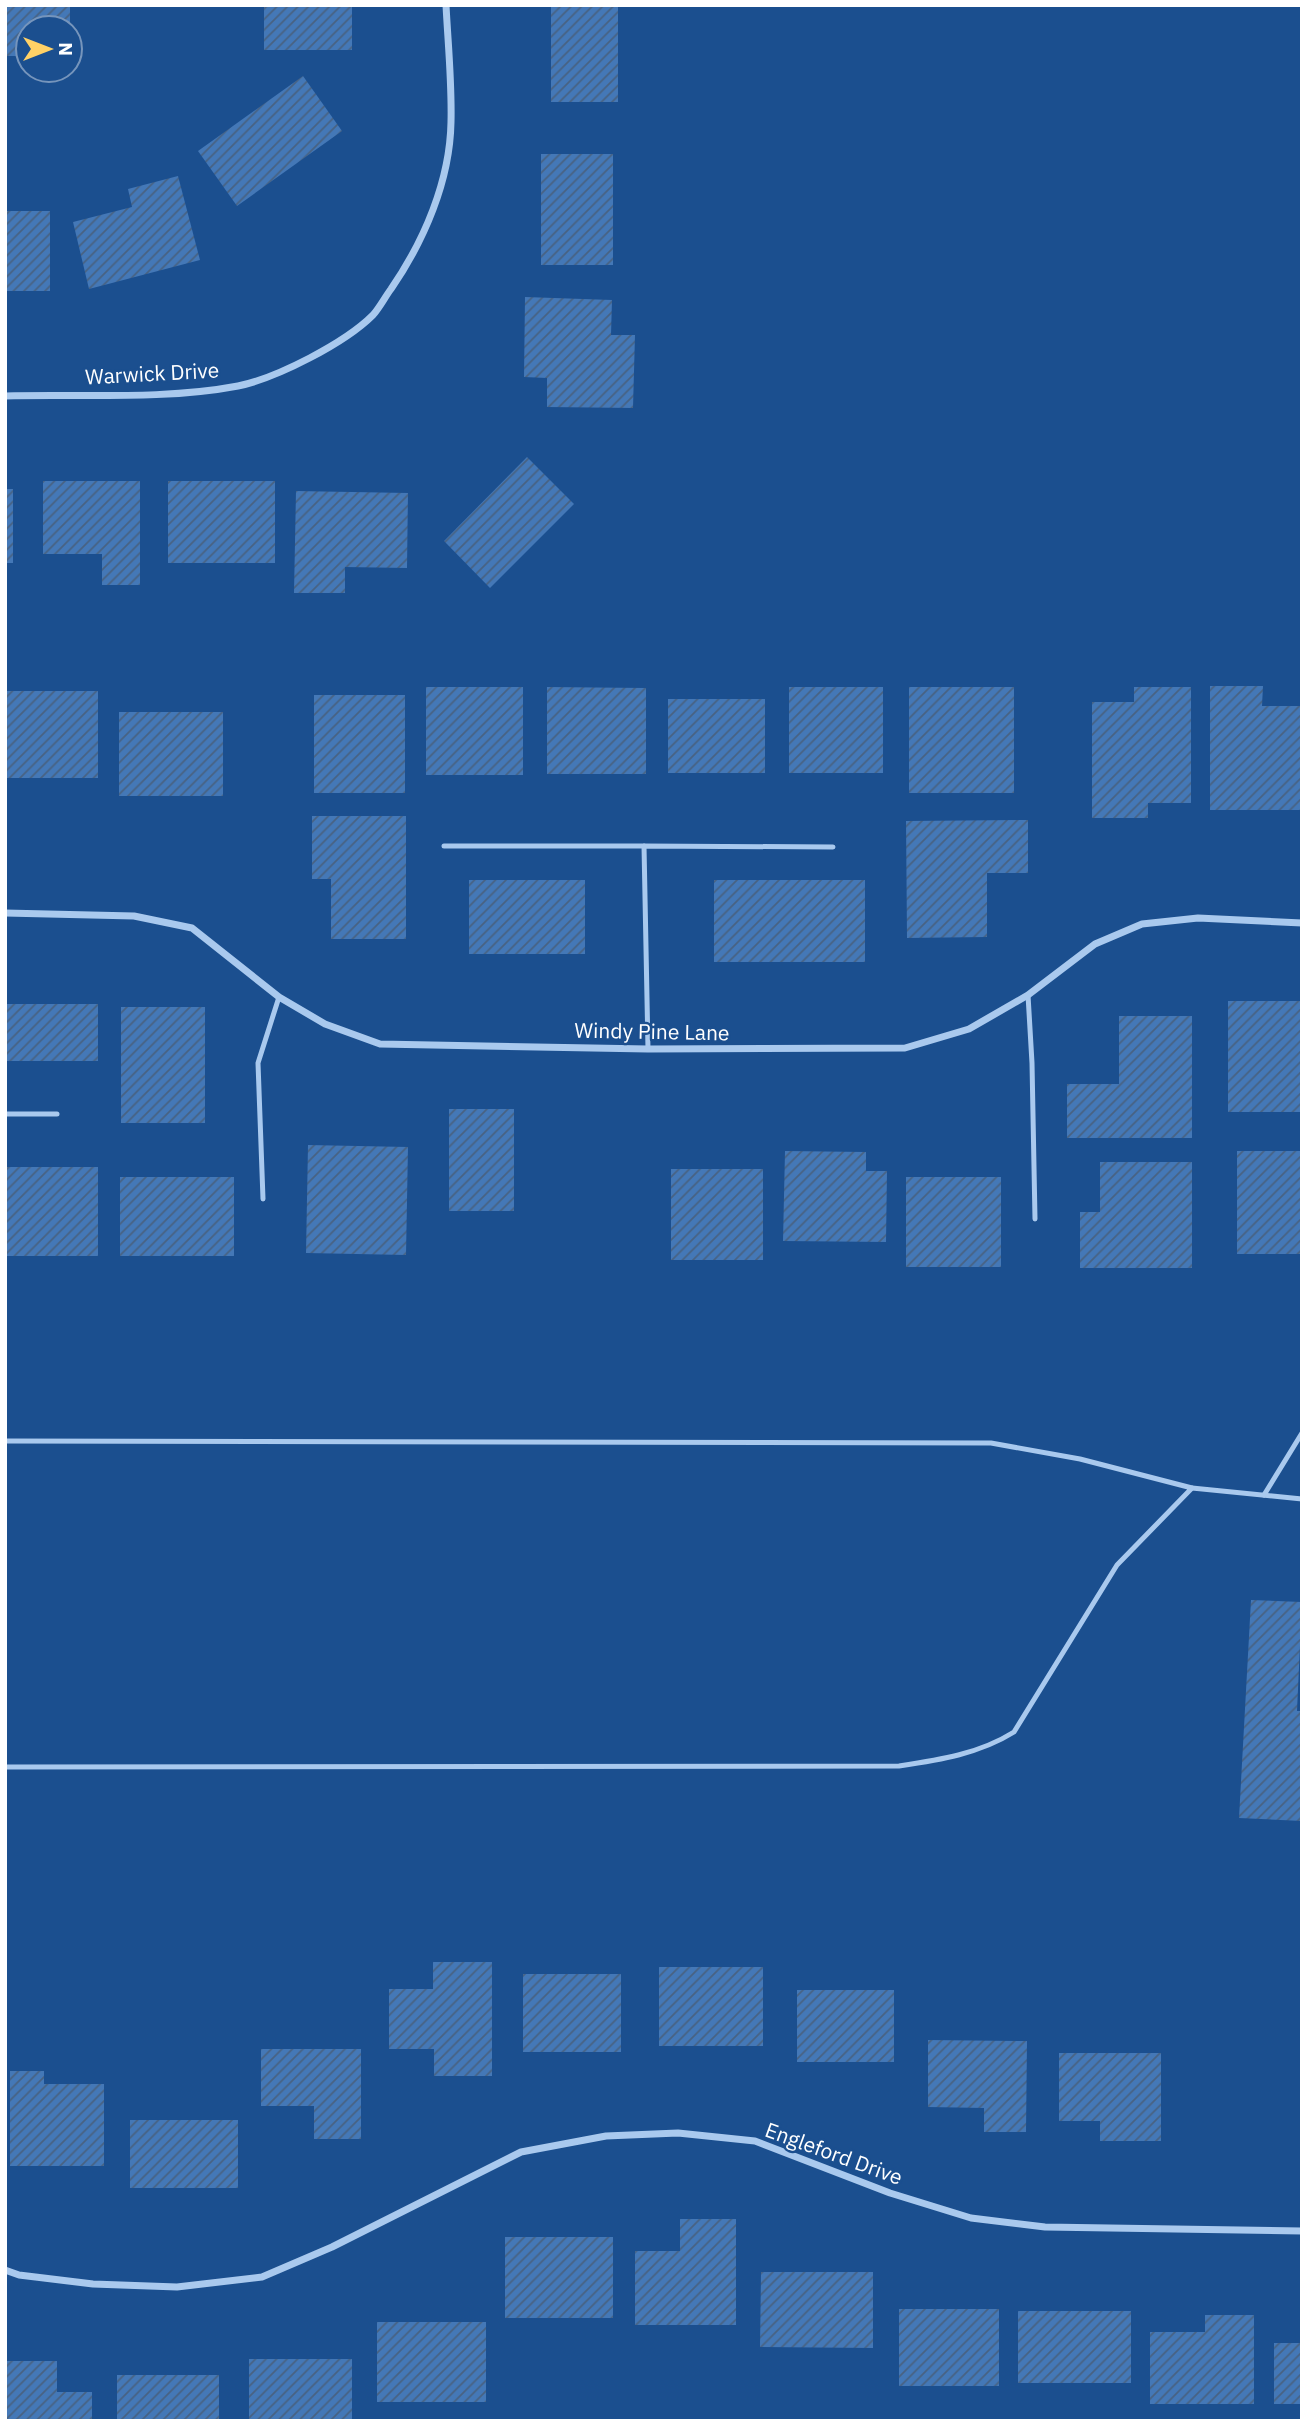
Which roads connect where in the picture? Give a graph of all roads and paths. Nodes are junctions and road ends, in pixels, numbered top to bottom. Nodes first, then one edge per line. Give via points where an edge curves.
1 (446, 5) edge
2 (5, 396) edge
3 (444, 846) dead end
4 (644, 846) junction
5 (833, 847) dead end
6 (5, 913) edge
7 (1302, 923) edge
8 (1028, 995) junction
9 (279, 997) junction
10 (648, 1049) junction
11 (5, 1114) edge
12 (57, 1114) dead end
13 (263, 1199) dead end
14 (1035, 1219) dead end
15 (1302, 1433) edge
16 (5, 1441) edge
17 (1192, 1488) junction
18 (1265, 1495) junction
19 (1302, 1499) edge
20 (5, 1767) edge
21 (1302, 2231) edge
22 (5, 2270) edge

1 - 2 street, Warwick Drive via 451,123 444,175 426,229 401,275 355,331 291,367 239,385 173,393
3 - 4 lane
4 - 5 lane
4 - 10 lane
6 - 9 street, Windy Pine Lane via 134,916 192,928
7 - 8 street, Windy Pine Lane via 1198,918 1142,924 1096,944
8 - 10 street, Windy Pine Lane via 969,1028 905,1048
8 - 14 lane
9 - 10 street, Windy Pine Lane via 325,1024 380,1044
9 - 13 lane via 258,1063
11 - 12 lane
15 - 18 lane
16 - 17 lane via 991,1443 1080,1459
17 - 18 lane
17 - 20 lane via 1117,1565 1014,1732 951,1758 899,1766
18 - 19 lane
21 - 22 street, Engleford Drive via 1045,2227 971,2218 890,2193 755,2141 678,2133 606,2136 521,2152 262,2277 177,2287 68,2281

